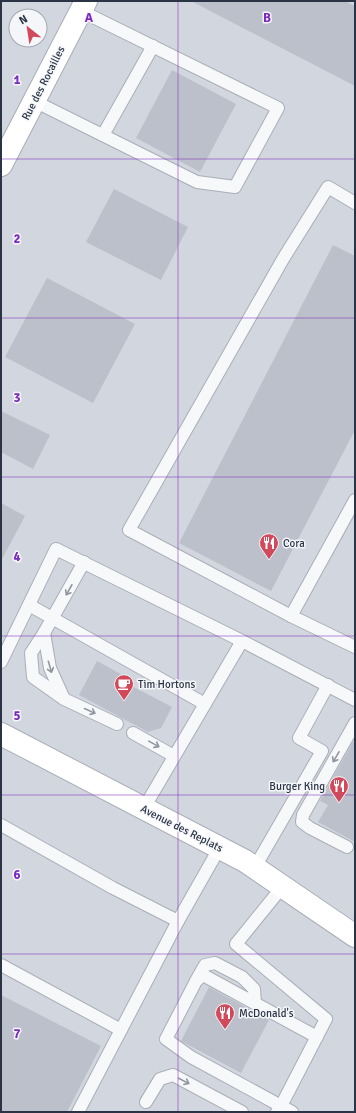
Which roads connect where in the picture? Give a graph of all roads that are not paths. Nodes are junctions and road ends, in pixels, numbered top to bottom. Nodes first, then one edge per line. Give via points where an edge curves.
1 (83, 6) edge
2 (153, 46) junction
3 (34, 101) junction
4 (103, 135) junction
5 (1, 165) edge
6 (355, 203) edge
7 (355, 500) edge
8 (84, 562) junction
9 (29, 605) junction
10 (290, 616) junction
11 (53, 618) junction
12 (44, 634) junction
13 (242, 641) junction
14 (355, 647) edge
15 (1, 662) edge
16 (328, 685) junction
17 (64, 699) junction
18 (355, 700) edge
19 (205, 704) junction
20 (355, 723) edge
21 (117, 724) dead end
22 (133, 733) dead end
23 (2, 736) edge
24 (174, 756) junction
25 (144, 808) junction
26 (1, 825) edge
27 (220, 847) junction
28 (347, 847) dead end
29 (255, 867) junction
30 (283, 886) junction
31 (178, 921) junction
32 (355, 936) edge
33 (1, 965) edge
34 (196, 981) junction
35 (255, 1003) junction
36 (121, 1030) junction
37 (317, 1037) junction
38 (146, 1102) dead end
39 (279, 1109) edge
40 (78, 1112) edge
41 (242, 1112) edge
42 (292, 1112) edge

1 - 2 lane
1 - 3 street, Rue des Rocailles
2 - 4 lane
2 - 4 lane via 278,108 235,187 197,182
3 - 4 lane
3 - 5 street, Rue des Rocailles
6 - 10 lane via 328,187 283,259 129,530
7 - 10 lane
8 - 9 lane via 56,549
8 -> 11 lane
8 - 13 lane
9 - 11 lane
9 - 15 lane
10 - 14 lane
11 - 12 lane
11 - 19 lane
12 -> 17 lane via 50,668
12 - 17 lane via 31,652 33,677
13 - 16 lane
13 - 19 lane
16 - 18 lane
16 - 29 lane via 299,738 322,751
17 -> 21 lane
19 - 24 lane
20 -> 28 lane via 303,815 302,822
22 -> 24 lane
23 - 25 street, Avenue des Replats
24 - 25 lane
25 - 27 street, Avenue des Replats
26 - 31 lane
27 - 29 street, Avenue des Replats
27 - 31 lane
29 - 30 street, Avenue des Replats
30 - 32 street, Avenue des Replats
30 - 37 lane via 236,944 326,1019
31 - 36 lane
33 - 36 lane
34 - 35 lane via 203,976
34 - 35 lane via 205,964 216,963 242,977 254,989
34 - 39 lane via 166,1039 191,1057
35 - 37 lane
36 - 40 lane
37 - 39 lane
38 -> 41 lane via 160,1079 173,1075
39 - 42 lane

